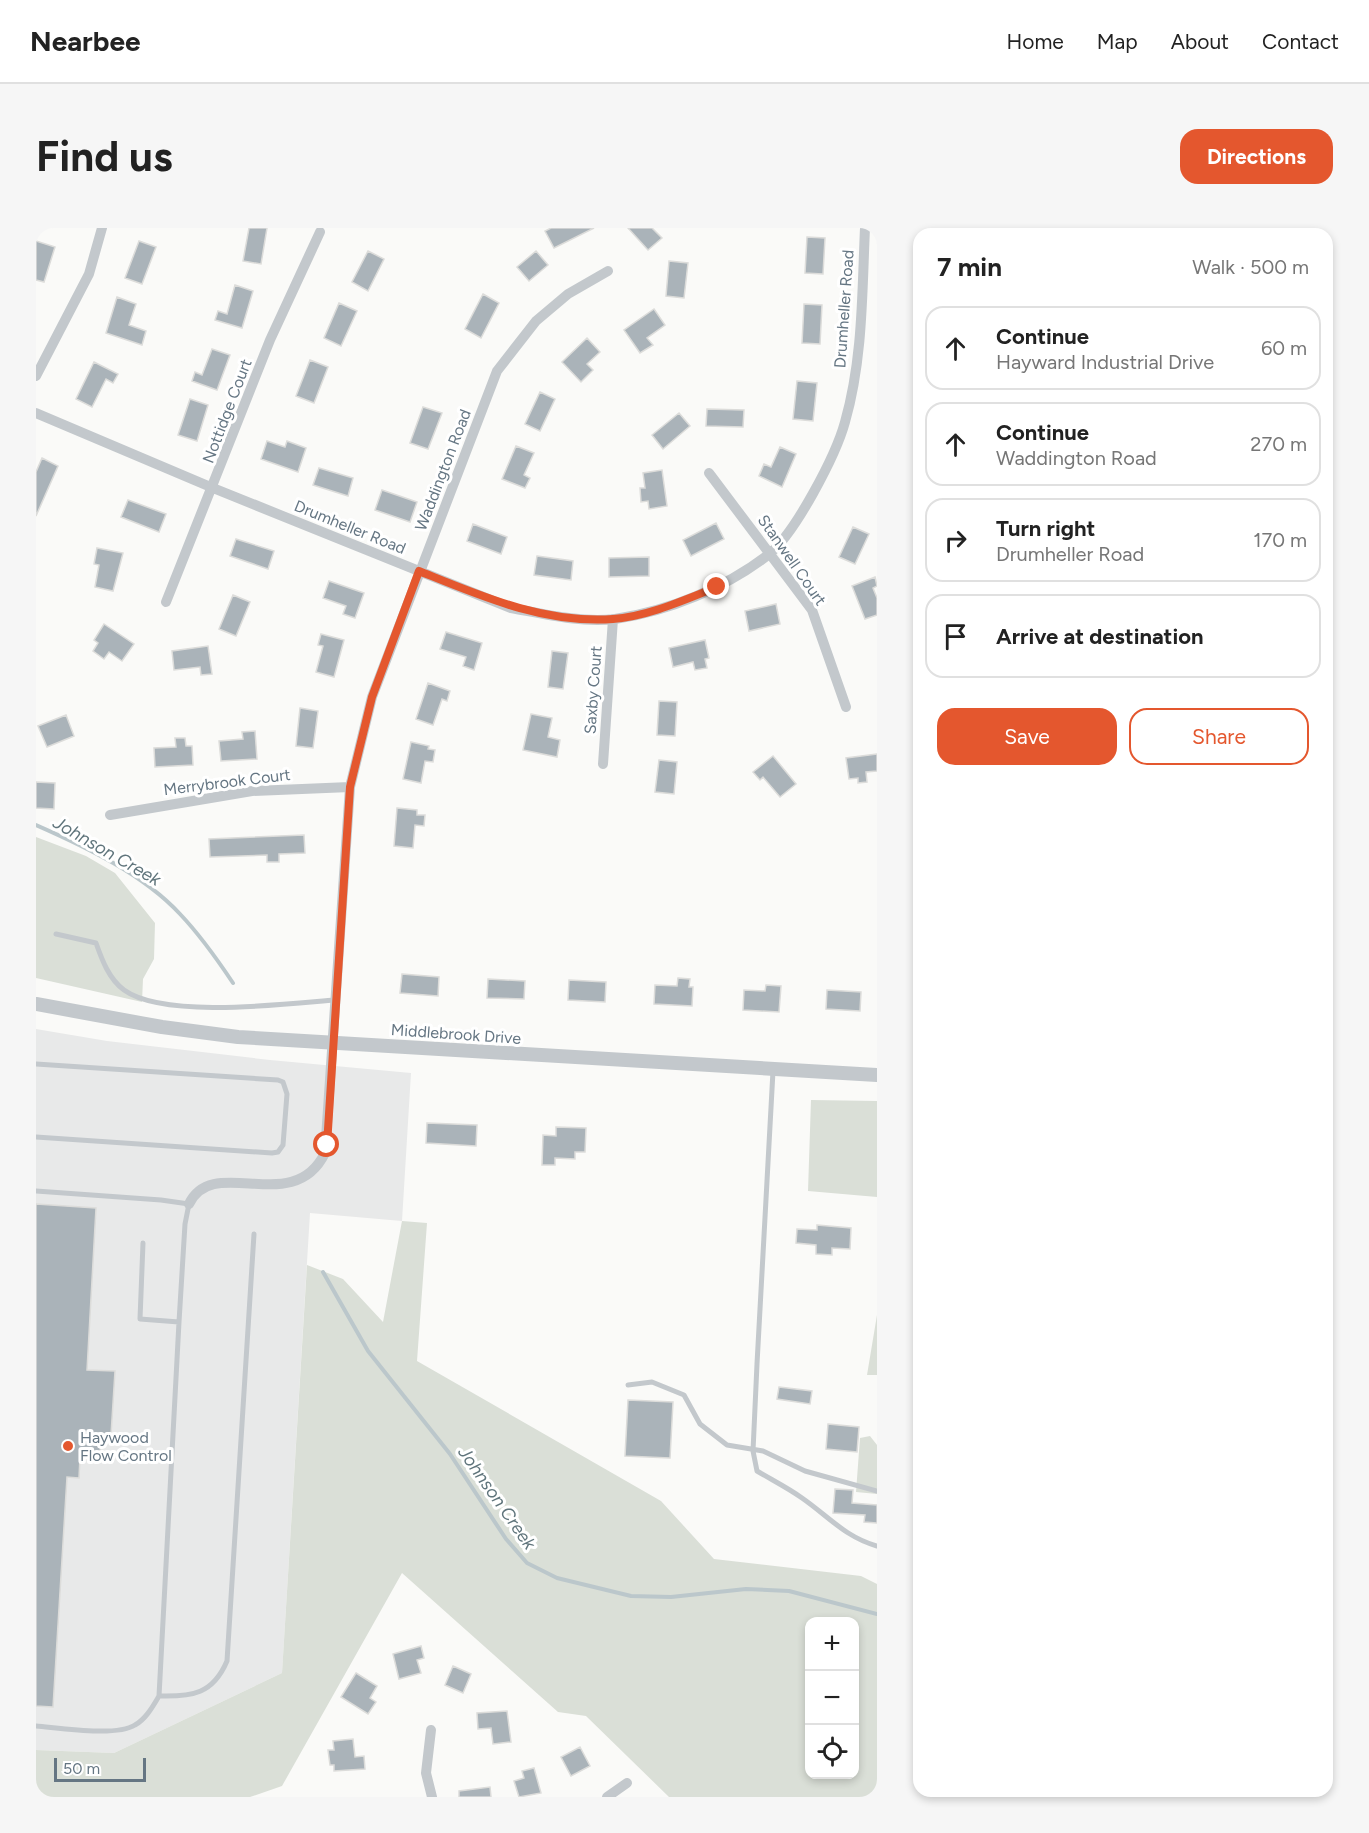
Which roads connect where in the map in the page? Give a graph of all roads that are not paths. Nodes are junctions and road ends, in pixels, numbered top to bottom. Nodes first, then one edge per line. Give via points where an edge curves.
1 (102, 228) edge
2 (865, 228) edge
3 (320, 232) dead end
4 (608, 271) dead end
5 (36, 375) edge
6 (36, 413) edge
7 (709, 474) dead end
8 (213, 488) junction
9 (770, 554) junction
10 (419, 571) junction
11 (166, 602) dead end
12 (613, 619) junction
13 (846, 707) dead end
14 (603, 764) dead end
15 (350, 787) junction
16 (110, 815) dead end
17 (56, 934) dead end
18 (335, 1000) junction
19 (36, 1004) edge
20 (333, 1043) junction
21 (36, 1064) edge
22 (773, 1069) junction
23 (877, 1075) edge
24 (36, 1137) edge
25 (36, 1191) edge
26 (189, 1204) junction
27 (254, 1234) dead end
28 (143, 1243) dead end
29 (179, 1322) junction
30 (628, 1385) dead end
31 (753, 1451) junction
32 (877, 1491) edge
33 (877, 1545) edge
34 (159, 1696) junction
35 (36, 1726) edge
36 (431, 1730) dead end
37 (627, 1783) dead end
38 (432, 1797) edge
39 (608, 1797) edge

1 - 5 street via 89,274
2 - 9 street, Drumheller Road via 860,348 845,423 819,481 792,527
3 - 8 street, Nottidge Court via 270,340
4 - 10 street, Waddington Road via 568,294 536,321 497,372
6 - 8 street, Drumheller Road
7 - 9 street, Stanwell Court
8 - 10 street, Drumheller Road
8 - 11 street, Nottidge Court
9 - 12 street, Drumheller Road via 717,587 665,608
9 - 13 street, Stanwell Court via 812,610
10 - 12 street, Drumheller Road via 511,608 560,617
10 - 15 street, Waddington Road via 372,697
12 - 14 street, Saxby Court
15 - 16 street, Merrybrook Court via 252,791
15 - 18 street, Waddington Road
17 - 18 lane via 96,943 116,982 127,992 151,1000 233,1008
18 - 20 street, Waddington Road
19 - 20 street, Middlebrook Drive via 206,1034
20 - 22 street, Middlebrook Drive
20 - 26 street, Waddington Road via 327,1145 316,1167 286,1185 209,1185 195,1194
21 - 24 lane via 278,1080 283,1082 287,1094 283,1146 278,1152
22 - 23 street, Middlebrook Drive
22 - 31 lane
25 - 26 lane
26 - 29 lane
27 - 34 lane via 227,1662 221,1677 208,1688 185,1697
28 - 29 lane via 140,1319
29 - 34 lane
30 - 31 lane via 652,1382 684,1395 700,1424 727,1445
31 - 32 lane via 763,1451 805,1471
31 - 33 lane via 757,1471 802,1498 843,1532
34 - 35 lane via 149,1713 123,1731
36 - 38 street via 426,1773
37 - 39 street

